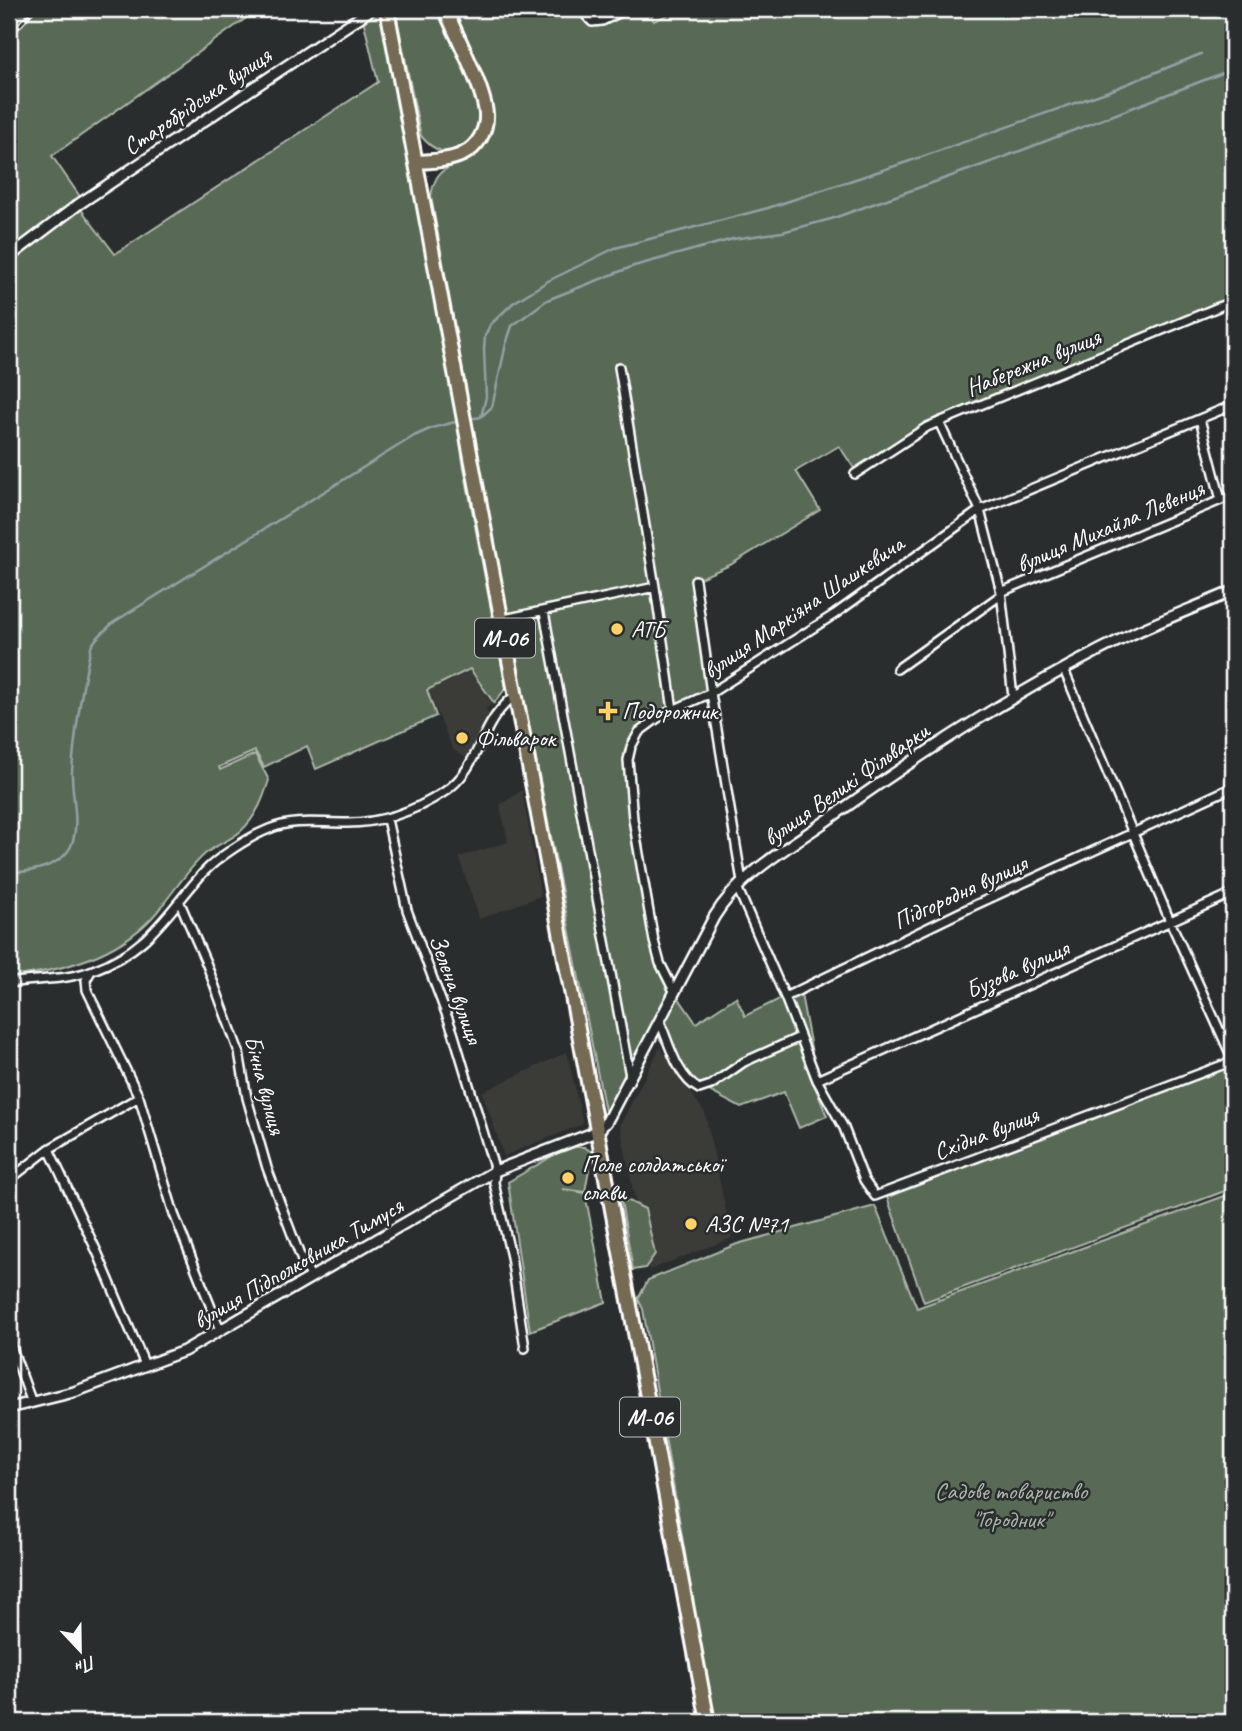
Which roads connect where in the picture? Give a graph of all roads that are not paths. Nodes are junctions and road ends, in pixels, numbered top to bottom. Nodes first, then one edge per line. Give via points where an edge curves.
1 (372, 9) edge
2 (387, 9) edge
3 (445, 9) edge
4 (580, 9) edge
5 (627, 9) edge
6 (416, 162) junction
7 (9, 257) edge
8 (1233, 301) edge
9 (619, 367) dead end
10 (1233, 405) edge
11 (1200, 419) junction
12 (939, 422) junction
13 (855, 474) dead end
14 (1233, 495) edge
15 (1222, 500) junction
16 (980, 510) junction
17 (695, 579) dead end
18 (655, 587) junction
19 (1233, 591) edge
20 (1001, 593) junction
21 (544, 612) junction
22 (500, 619) junction
23 (897, 670) dead end
24 (1064, 670) junction
25 (711, 693) junction
26 (516, 694) junction
27 (1013, 697) junction
28 (673, 710) junction
29 (1233, 787) edge
30 (387, 819) junction
31 (1132, 833) junction
32 (740, 885) junction
33 (1233, 893) edge
34 (180, 903) junction
35 (1170, 921) junction
36 (91, 971) junction
37 (9, 983) edge
38 (674, 992) junction
39 (785, 996) junction
40 (660, 1022) junction
41 (800, 1037) junction
42 (1233, 1061) edge
43 (630, 1077) junction
44 (817, 1080) junction
45 (139, 1097) junction
46 (598, 1131) junction
47 (49, 1149) junction
48 (495, 1171) junction
49 (9, 1180) edge
50 (311, 1276) junction
51 (220, 1330) junction
52 (9, 1340) edge
53 (525, 1348) dead end
54 (145, 1365) junction
55 (32, 1404) junction
56 (9, 1408) edge
57 (708, 1722) edge

1 - 7 street, Старобрідська вулиця via 79,204
2 - 6 highway, М-06
3 - 6 highway via 481,94 485,129 466,153
4 - 5 street via 592,22 603,22
6 - 22 highway, М-06
8 - 12 street, Набережна вулиця
9 - 18 street
10 - 11 street, вулиця Маркіяна Шашкевича
11 - 15 street
11 - 16 street, вулиця Маркіяна Шашкевича
12 - 13 street, Набережна вулиця
12 - 16 street
14 - 15 street, вулиця Михайла Левенця
15 - 20 street, вулиця Михайла Левенця
16 - 20 street
16 - 25 street, вулиця Маркіяна Шашкевича via 835,614
17 - 25 street
18 - 21 street
18 - 28 street
19 - 24 street, вулиця Великі Фільварки via 1130,635
20 - 23 street, вулиця Михайла Левенця
20 - 27 street
21 - 22 street
21 - 43 street
22 - 26 highway, М-06
24 - 27 street, вулиця Великі Фільварки
24 - 31 street
25 - 28 street, вулиця Маркіяна Шашкевича
25 - 32 street
26 - 30 street via 491,722 475,758 456,784
26 - 46 highway, М-06
27 - 32 street, вулиця Великі Фільварки via 942,740
28 - 38 street, вулиця Маркіяна Шашкевича via 639,732 628,760 654,941
29 - 31 street, Підгородня вулиця
30 - 34 street via 303,822 269,829 214,863
30 - 48 street, Зелена вулиця via 407,910 453,1032
31 - 35 street
31 - 39 street, Підгородня вулиця
32 - 38 street, вулиця Великі Фільварки via 714,917
32 - 39 street
33 - 35 street, Бузова вулиця
34 - 36 street via 152,935
34 - 50 street, Бічна вулиця via 239,1052 267,1168
35 - 42 street
35 - 44 street, Бузова вулиця
36 - 37 street
36 - 45 street via 87,990
38 - 40 street, вулиця Великі Фільварки
39 - 41 street
40 - 41 street via 682,1072 699,1089
40 - 43 street, вулиця Великі Фільварки
41 - 44 street
42 - 44 street, Східна вулиця via 875,1196
43 - 46 street, вулиця Великі Фільварки
45 - 47 street
45 - 51 street via 174,1214
46 - 48 street, вулиця Підполковника Тимуся
46 - 57 highway, М-06
47 - 49 street
47 - 54 street
48 - 50 street, вулиця Підполковника Тимуся
48 - 53 street, Зелена вулиця
50 - 51 street, вулиця Підполковника Тимуся
51 - 54 street, вулиця Підполковника Тимуся via 184,1351
52 - 55 street
54 - 55 street, вулиця Підполковника Тимуся
55 - 56 street, вулиця Підполковника Тимуся

